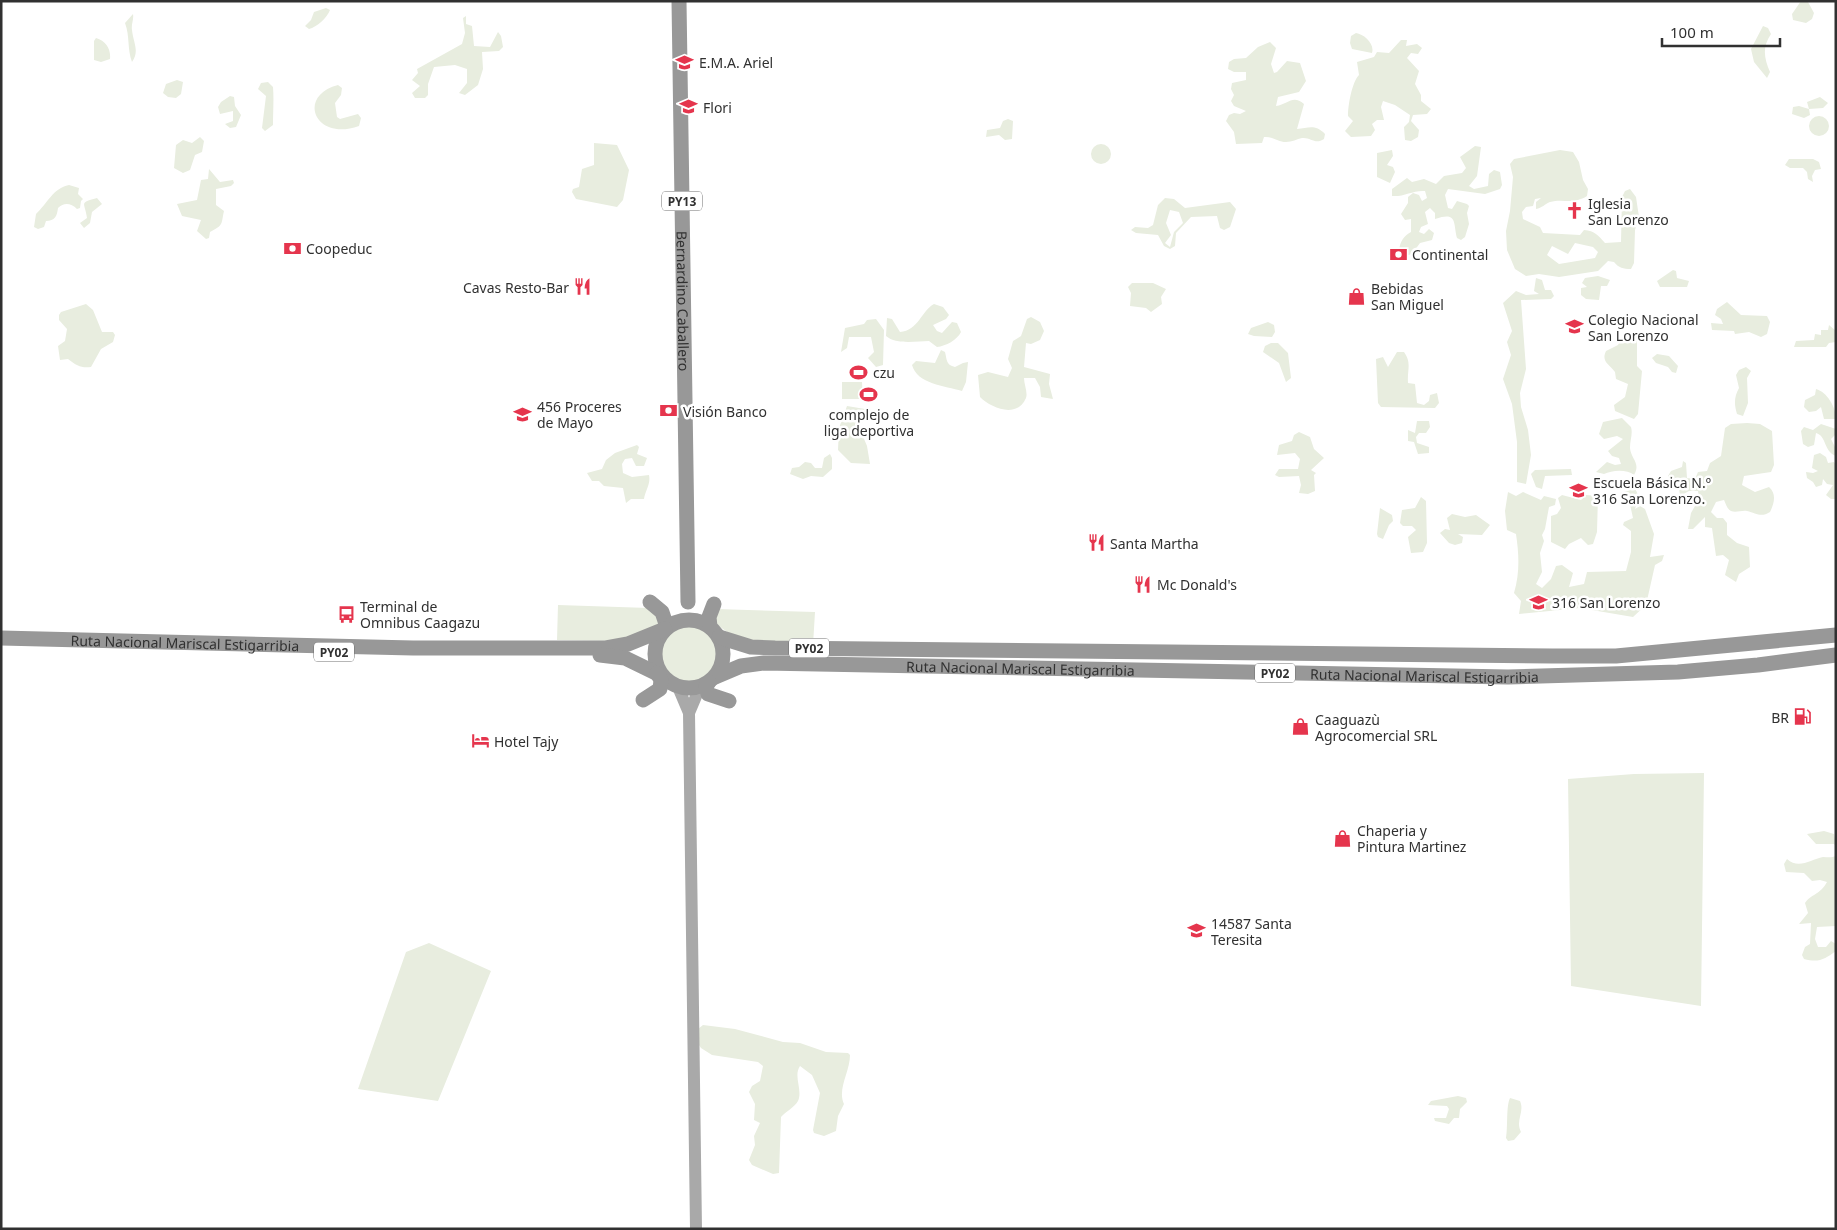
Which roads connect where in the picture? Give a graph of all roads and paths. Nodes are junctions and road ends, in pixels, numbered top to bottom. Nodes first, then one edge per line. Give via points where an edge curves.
1 (679, 1) edge
2 (650, 602) dead end
3 (688, 602) junction
4 (714, 604) dead end
5 (667, 627) junction
6 (712, 630) junction
7 (1836, 635) edge
8 (1, 638) edge
9 (1, 648) edge
10 (1836, 655) edge
11 (660, 675) junction
12 (708, 682) junction
13 (678, 687) junction
14 (643, 700) dead end
15 (729, 701) dead end
16 (689, 713) junction
17 (696, 1229) edge

1 - 3 highway, Bernardino Caballero / PY13
2 - 5 highway via 662,612
3 - 5 highway
3 - 6 highway
4 - 6 highway via 709,617
5 - 6 highway, PY02 via 692,620
5 - 8 highway, Ruta Nacional Mariscal Estigarribia / PY02 via 628,644 606,648 413,648
5 - 11 highway via 654,652
6 - 7 highway, Ruta Nacional Mariscal Estigarribia / PY02 via 752,647 1472,657 1616,656
6 - 12 highway via 724,658
9 - 11 highway, Ruta Nacional Mariscal Estigarribia / PY02 via 610,655 625,658
10 - 12 highway, Ruta Nacional Mariscal Estigarribia / PY02 via 1678,672 1508,677 764,662 741,666
11 - 13 highway, PY02
11 - 14 highway via 660,690
12 - 13 highway, PY02
12 - 15 highway via 708,694
12 - 16 main road
13 - 16 main road
16 - 17 main road

